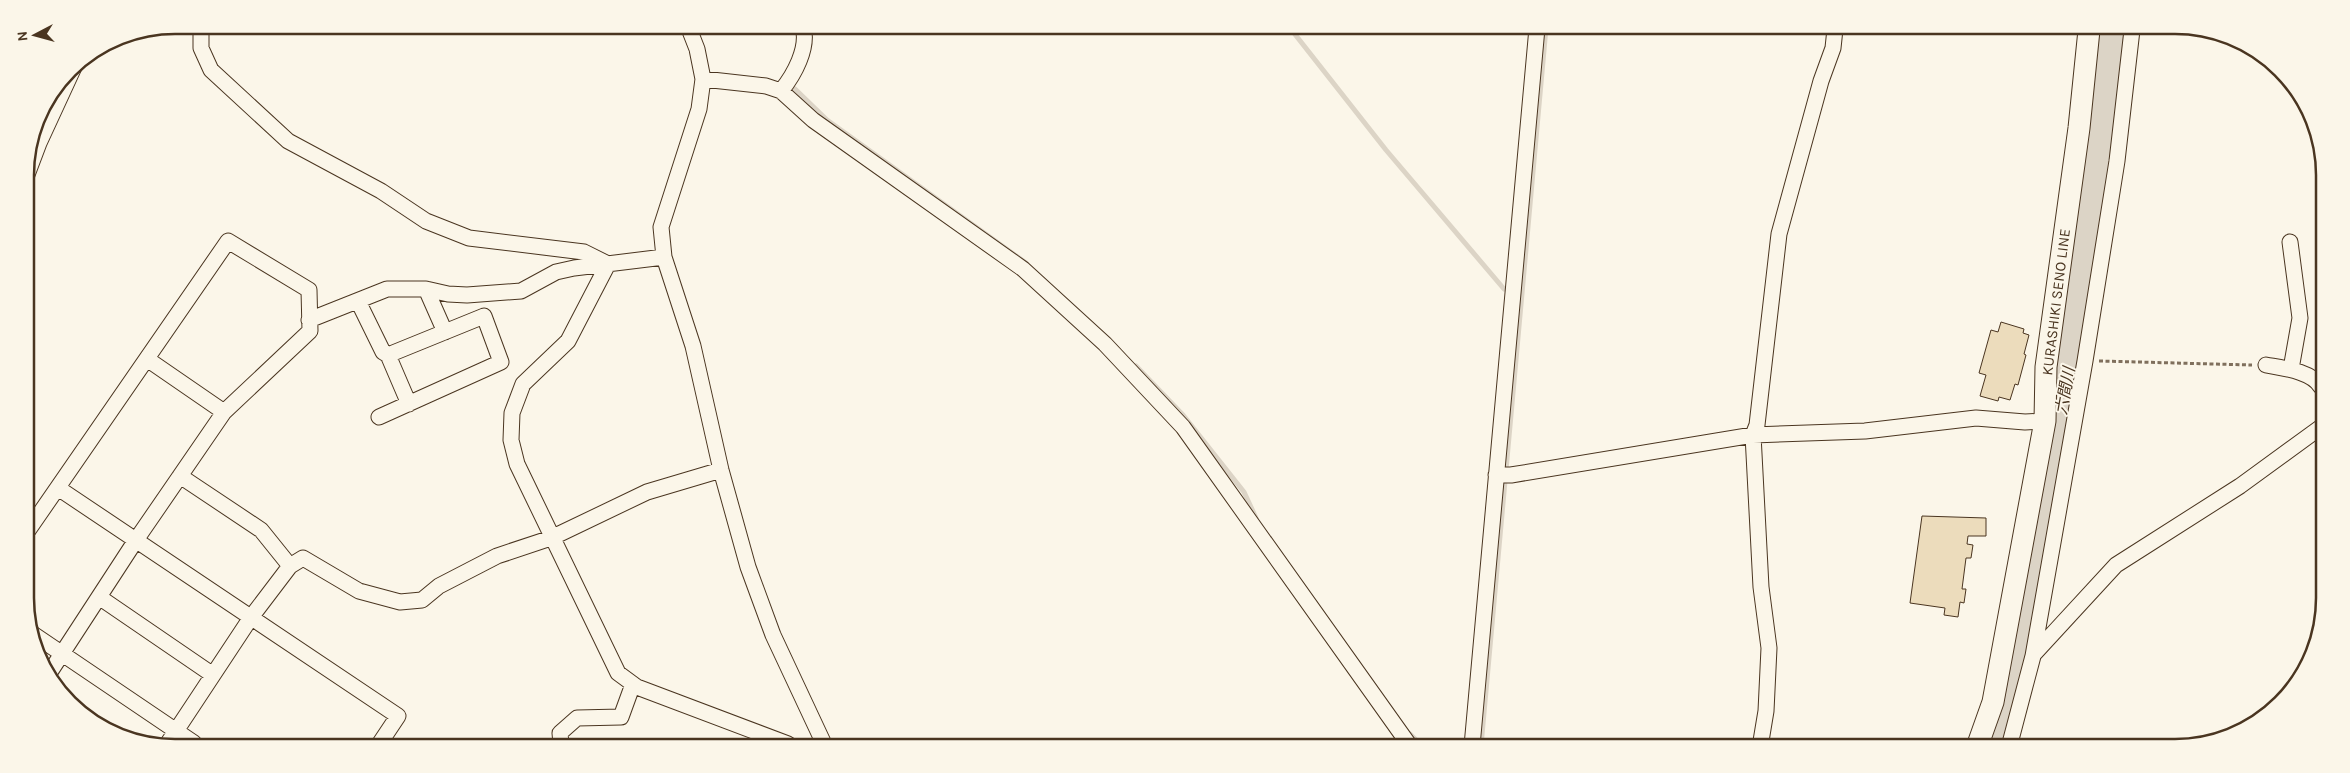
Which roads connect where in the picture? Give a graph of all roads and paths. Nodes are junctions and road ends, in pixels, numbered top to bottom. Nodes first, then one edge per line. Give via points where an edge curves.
1 (201, 34) edge
2 (691, 34) edge
3 (804, 34) edge
4 (1537, 34) edge
5 (1835, 34) edge
6 (2089, 34) edge
7 (2132, 34) edge
8 (703, 79) junction
9 (62, 91) edge
10 (781, 91) junction
11 (40, 133) edge
12 (2290, 242) dead end
13 (664, 257) junction
14 (608, 264) junction
15 (426, 289) junction
16 (358, 301) junction
17 (309, 320) junction
18 (445, 332) junction
19 (388, 355) junction
20 (147, 358) junction
21 (2085, 361) junction
22 (2266, 365) joint
23 (2291, 370) junction
24 (2316, 380) edge
25 (409, 404) junction
26 (224, 412) junction
27 (379, 418) dead end
28 (2044, 422) junction
29 (2316, 431) edge
30 (1753, 435) junction
31 (721, 470) junction
32 (1503, 475) junction
33 (180, 476) junction
34 (58, 488) junction
35 (34, 522) edge
36 (551, 538) junction
37 (136, 540) junction
38 (290, 566) junction
39 (99, 597) junction
40 (252, 616) junction
41 (39, 639) edge
42 (62, 654) junction
43 (2030, 655) junction
44 (53, 668) edge
45 (213, 675) junction
46 (633, 684) junction
47 (172, 737) edge
48 (383, 739) edge
49 (561, 739) edge
50 (775, 739) edge
51 (822, 739) edge
52 (1405, 739) edge
53 (1473, 739) edge
54 (1761, 739) edge
55 (1979, 739) edge
56 (2011, 739) edge

1 - 14 street via 201,48 211,70 288,141 381,191 426,221 469,238 584,252
2 - 8 street
3 - 10 street via 802,51 792,78
4 - 32 street
5 - 30 street via 1834,48 1821,81 1779,234 1767,351
6 - 28 main road, KURASHIKI SENO LINE via 2046,367
7 - 21 street via 2117,162
8 - 10 street via 766,86
8 - 13 street via 699,109 661,226
9 - 11 street
10 - 52 street via 813,120 1023,269 1105,344 1183,427
12 - 23 street via 2300,318
13 - 14 street
13 - 31 street via 693,346
14 - 15 street via 556,272 521,290 467,295
14 - 36 street via 568,341 523,384 512,413 511,440 517,464
15 - 16 street via 387,289
15 - 18 street
16 - 17 street
16 - 19 street via 383,352
17 - 20 street via 309,290 228,241
17 - 26 street via 310,331
18 - 19 street
18 - 25 street via 484,316 501,362
19 - 25 street
20 - 26 street
20 - 34 street
21 - 22 path
21 - 43 street
22 - 23 street
23 - 24 street
25 - 27 street
26 - 33 street
28 - 30 street via 1976,418 1865,431
28 - 55 main road, KURASHIKI SENO LINE via 2007,649
29 - 43 street via 2240,486 2116,565
30 - 32 street
30 - 54 street via 1761,587 1769,648
31 - 36 street via 647,492
31 - 51 street via 748,567 773,635
32 - 53 street
33 - 37 street
33 - 38 street via 260,530
34 - 35 street
34 - 37 street
36 - 38 street via 497,556 439,586 422,600 400,602 359,591 303,558
36 - 46 street via 618,673
37 - 39 street
37 - 40 street
38 - 40 street
39 - 42 street
39 - 45 street
40 - 45 street
40 - 48 street via 398,716
41 - 42 street
42 - 44 street
42 - 47 street
43 - 56 street
45 - 47 street
46 - 49 street via 621,717 576,718 560,733
46 - 50 street

